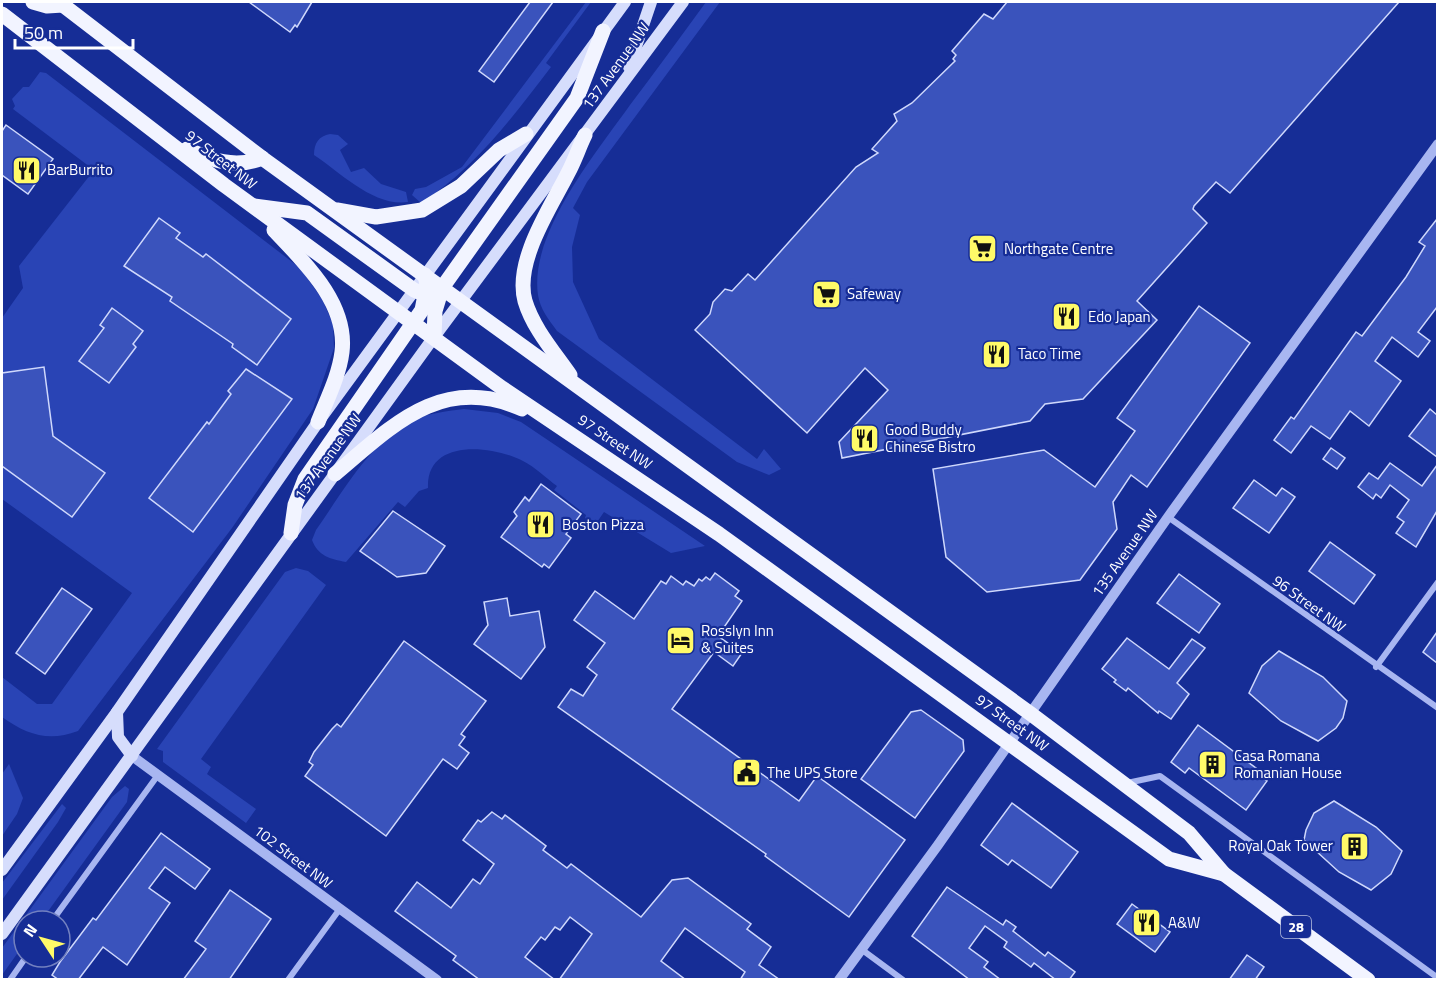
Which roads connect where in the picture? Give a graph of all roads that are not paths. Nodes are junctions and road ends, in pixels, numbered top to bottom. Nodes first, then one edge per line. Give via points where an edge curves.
1 (33, 2) edge
2 (625, 2) edge
3 (651, 2) edge
4 (683, 2) edge
5 (61, 3) edge
6 (2, 14) edge
7 (603, 31) junction
8 (625, 80) junction
9 (526, 134) junction
10 (585, 135) junction
11 (165, 139) junction
12 (1437, 144) edge
13 (262, 158) junction
14 (251, 206) junction
15 (333, 209) junction
16 (425, 275) junction
17 (429, 293) junction
18 (461, 301) junction
19 (398, 312) junction
20 (414, 324) junction
21 (434, 337) junction
22 (577, 385) junction
23 (318, 422) junction
24 (555, 423) junction
25 (334, 474) junction
26 (1168, 517) junction
27 (291, 533) junction
28 (1437, 582) edge
29 (1376, 667) junction
30 (1437, 708) edge
31 (117, 712) junction
32 (1031, 714) junction
33 (1010, 744) junction
34 (132, 756) junction
35 (158, 775) junction
36 (1123, 784) junction
37 (2, 870) edge
38 (1224, 874) junction
39 (61, 909) edge
40 (339, 910) junction
41 (2, 934) edge
42 (861, 949) junction
43 (1437, 978) edge
44 (288, 980) edge
45 (436, 980) edge
46 (839, 980) edge
47 (903, 980) edge
48 (1368, 980) edge

1 - 5 main road via 47,6
2 - 7 main road, 137 Avenue NW
3 - 8 main road
4 - 8 main road, 137 Avenue NW
5 - 13 main road, 97 Street NW
6 - 11 main road, 97 Street NW
7 - 9 main road, 137 Avenue NW
7 - 17 main road via 577,98
8 - 10 main road, 137 Avenue NW
9 - 15 main road via 499,150 461,186 422,210 376,217
9 - 16 main road, 137 Avenue NW
10 - 18 main road, 137 Avenue NW
10 - 22 main road via 549,205 523,279 525,302 540,332
11 - 13 main road via 222,163
11 - 14 main road, 97 Street NW
12 - 26 street, 135 Avenue NW
13 - 15 main road, 97 Street NW
14 - 17 main road via 307,213
14 - 19 main road, 97 Street NW
14 - 23 main road via 306,265 338,317 342,351
15 - 16 main road, 97 Street NW
16 - 17 main road, 97 Street NW
16 - 17 main road, 137 Avenue NW
17 - 18 main road, 97 Street NW
17 - 19 main road, 137 Avenue NW
17 - 20 main road
17 - 21 main road
18 - 21 main road, 137 Avenue NW
18 - 22 main road, 97 Street NW
19 - 20 main road, 97 Street NW
19 - 23 main road, 137 Avenue NW
20 - 21 main road, 97 Street NW
20 - 27 main road via 305,478 295,505
21 - 24 main road, 97 Street NW
21 - 25 main road, 137 Avenue NW
22 - 32 main road, 97 Street NW
23 - 31 main road, 137 Avenue NW
24 - 25 main road via 508,403 454,397 419,409 394,424
24 - 33 main road, 97 Street NW via 719,534
25 - 27 main road, 137 Avenue NW
26 - 29 street, 96 Street NW
26 - 32 street, 135 Avenue NW
27 - 34 main road, 137 Avenue NW
28 - 29 street
29 - 30 street, 96 Street NW
31 - 34 main road via 118,736
31 - 37 main road, 137 Avenue NW
32 - 33 street, 135 Avenue NW
32 - 36 main road, 97 Street NW
33 - 38 main road, 97 Street NW via 1168,859
33 - 42 street, 135 Avenue NW
34 - 35 street, 102 Street NW
34 - 41 main road, 137 Avenue NW
35 - 39 street
35 - 40 street, 102 Street NW
36 - 38 main road, 97 Street NW via 1189,833
36 - 43 street via 1160,776
38 - 48 main road, 97 Street NW / 28
40 - 44 street
40 - 45 street, 102 Street NW
42 - 46 street, 135 Avenue NW
42 - 47 street

